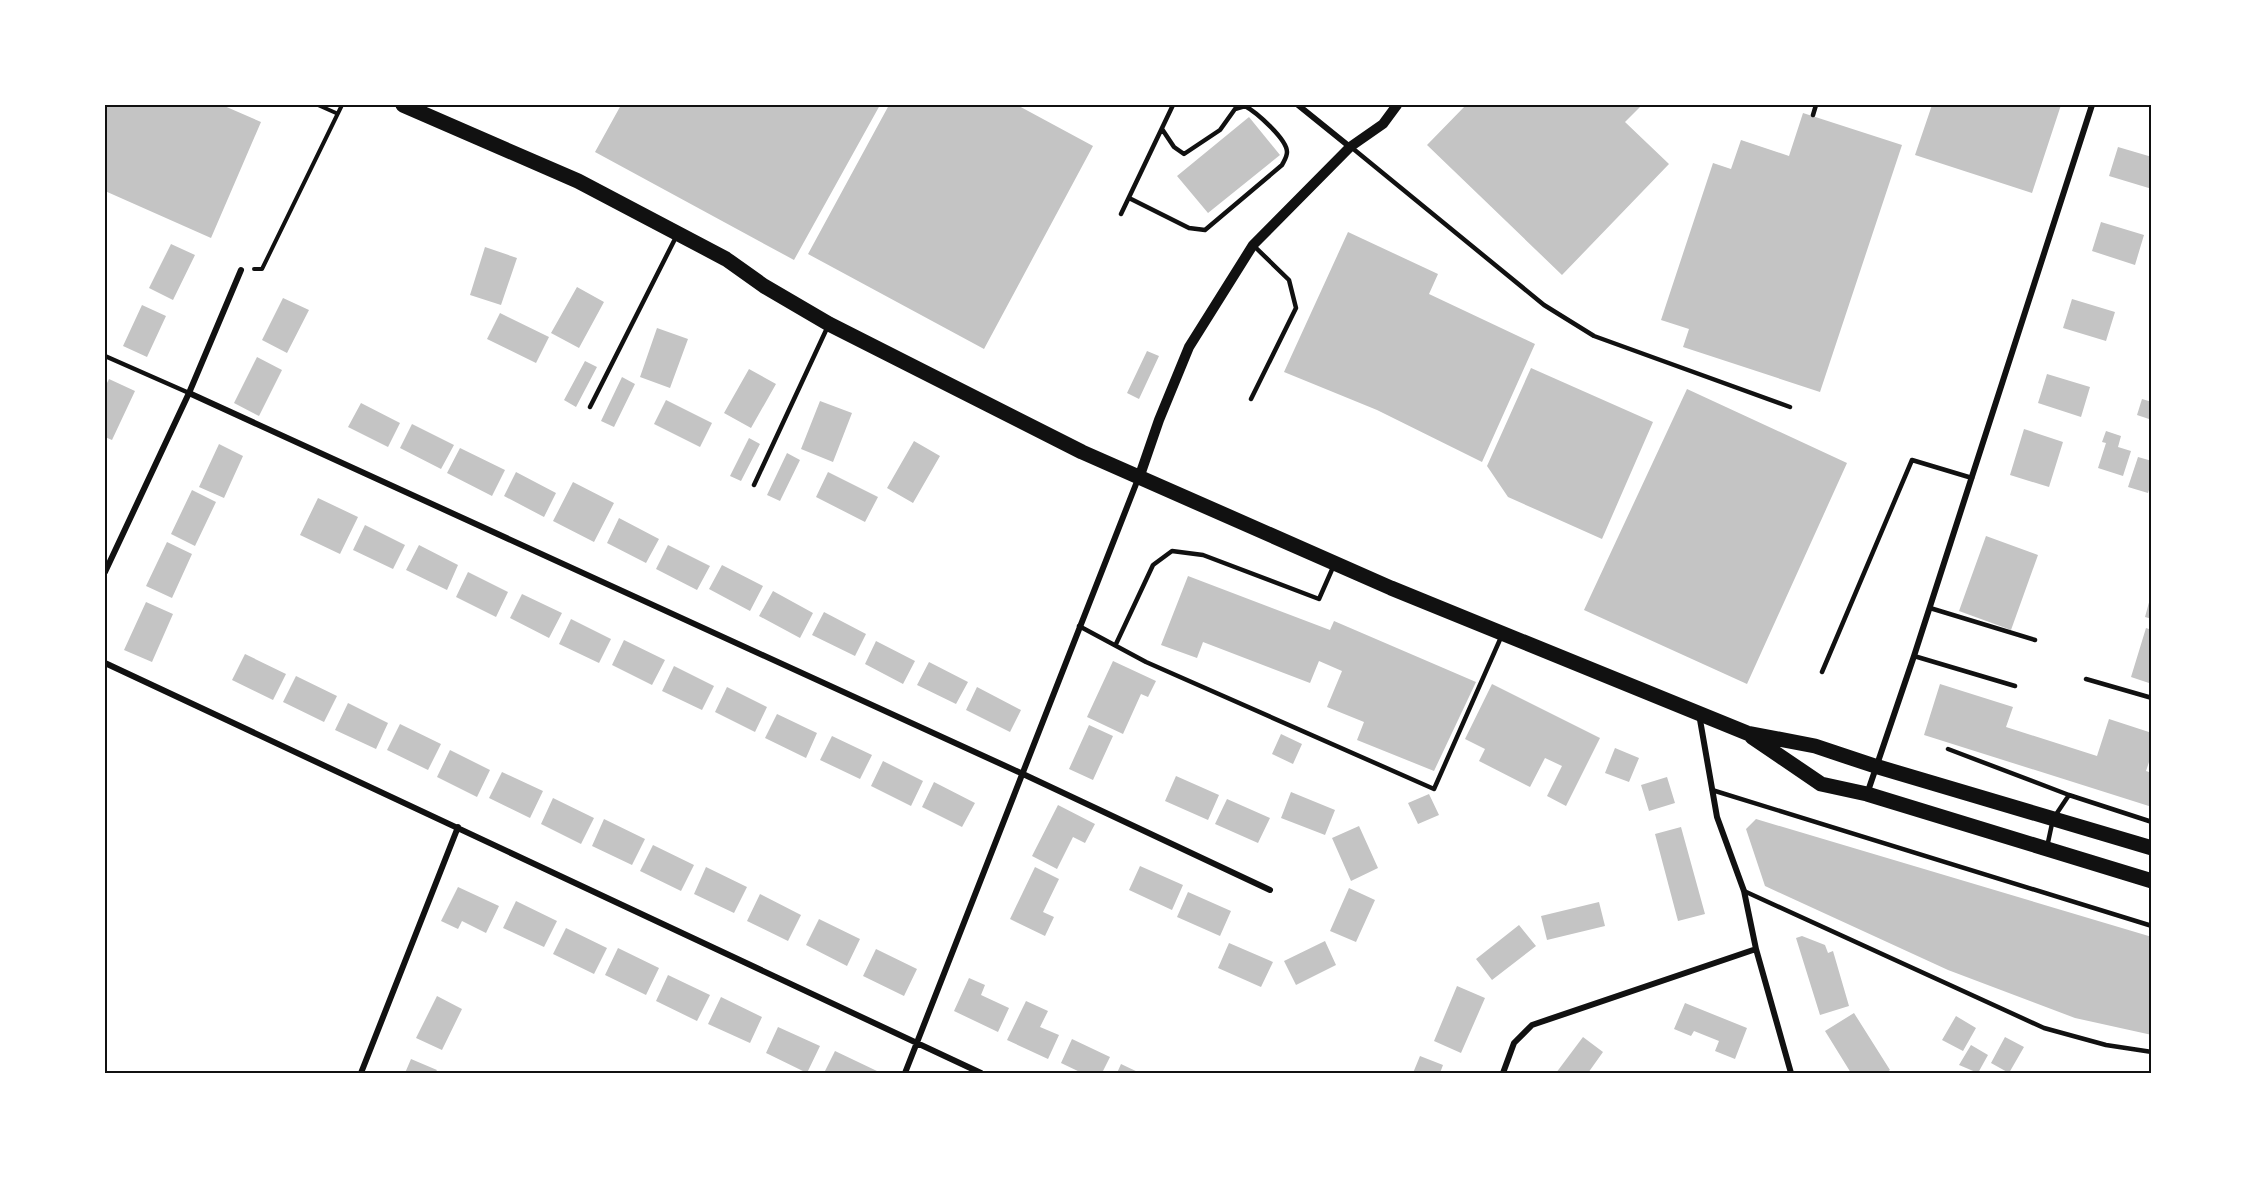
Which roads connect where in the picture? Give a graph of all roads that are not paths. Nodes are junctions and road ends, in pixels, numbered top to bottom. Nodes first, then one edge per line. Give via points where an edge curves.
1 (404, 105) edge
2 (1173, 105) edge
3 (1298, 105) edge
4 (1397, 105) edge
5 (1816, 105) edge
6 (2092, 105) edge
7 (1813, 115) dead end
8 (1162, 129) junction
9 (1350, 147) junction
10 (1129, 198) junction
11 (1121, 214) dead end
12 (678, 235) junction
13 (1253, 245) junction
14 (241, 270) road end
15 (829, 324) junction
16 (105, 356) edge
17 (189, 393) junction
18 (1251, 399) dead end
19 (590, 407) dead end
20 (1790, 407) dead end
21 (1139, 478) junction
22 (1972, 478) junction
23 (754, 485) dead end
24 (1335, 564) junction
25 (105, 572) edge
26 (1930, 608) junction
27 (1079, 626) junction
28 (1503, 634) junction
29 (2035, 640) dead end
30 (1116, 644) junction
31 (1914, 656) junction
32 (105, 663) edge
33 (1822, 672) dead end
34 (2086, 679) dead end
35 (2015, 686) dead end
36 (2152, 698) edge
37 (1699, 714) junction
38 (1747, 733) junction
39 (1948, 749) dead end
40 (1875, 766) junction
41 (1023, 774) junction
42 (1712, 790) junction
43 (1867, 794) junction
44 (2069, 795) junction
45 (2053, 819) junction
46 (2152, 822) edge
47 (458, 827) junction
48 (2152, 848) edge
49 (2047, 850) junction
50 (2152, 881) edge
51 (1270, 890) dead end
52 (1744, 891) junction
53 (2152, 926) edge
54 (1756, 949) junction
55 (917, 1041) junction
56 (2152, 1052) edge
57 (361, 1073) edge
58 (905, 1073) edge
59 (981, 1073) edge
60 (1503, 1073) edge
61 (1791, 1073) edge

1 - 12 main road via 578,181
2 - 8 lane
3 - 9 street
4 - 9 street via 1383,124
5 - 7 lane
6 - 22 street
8 - 10 lane
8 - 10 lane via 1184,154 1220,129 1235,109 1245,106 1257,112 1286,146 1288,154 1282,165 1205,230 1189,228
9 - 13 street
9 - 20 lane via 1544,305 1594,336
10 - 11 lane
12 - 15 main road via 726,259
12 - 19 lane
13 - 18 lane via 1289,280 1296,308
13 - 21 street via 1189,347
14 - 17 street
15 - 21 main road
15 - 23 lane
16 - 17 lane
17 - 25 street
17 - 41 street
21 - 24 main road
21 - 27 street
22 - 26 street
22 - 33 lane via 1912,460
24 - 28 main road
24 - 30 lane via 1319,599 1203,555 1172,551 1153,565
26 - 29 lane
26 - 31 street
27 - 30 lane
27 - 41 street
28 - 30 lane via 1434,789 1146,662
28 - 37 main road
31 - 35 lane
31 - 40 street
32 - 47 street
34 - 36 lane
37 - 38 main road
37 - 42 street
38 - 40 main road via 1815,746
38 - 43 main road via 1821,784
39 - 44 lane
40 - 43 street
40 - 45 main road
41 - 51 street
41 - 55 street
42 - 52 street via 1717,817
42 - 53 lane
43 - 49 main road
44 - 45 lane
44 - 46 lane
45 - 48 main road
45 - 49 lane
47 - 55 street
47 - 57 street
49 - 50 main road
52 - 54 street
52 - 56 lane via 2044,1028 2106,1045
54 - 60 street via 1532,1025 1514,1044
54 - 61 street
55 - 58 street
55 - 59 street

